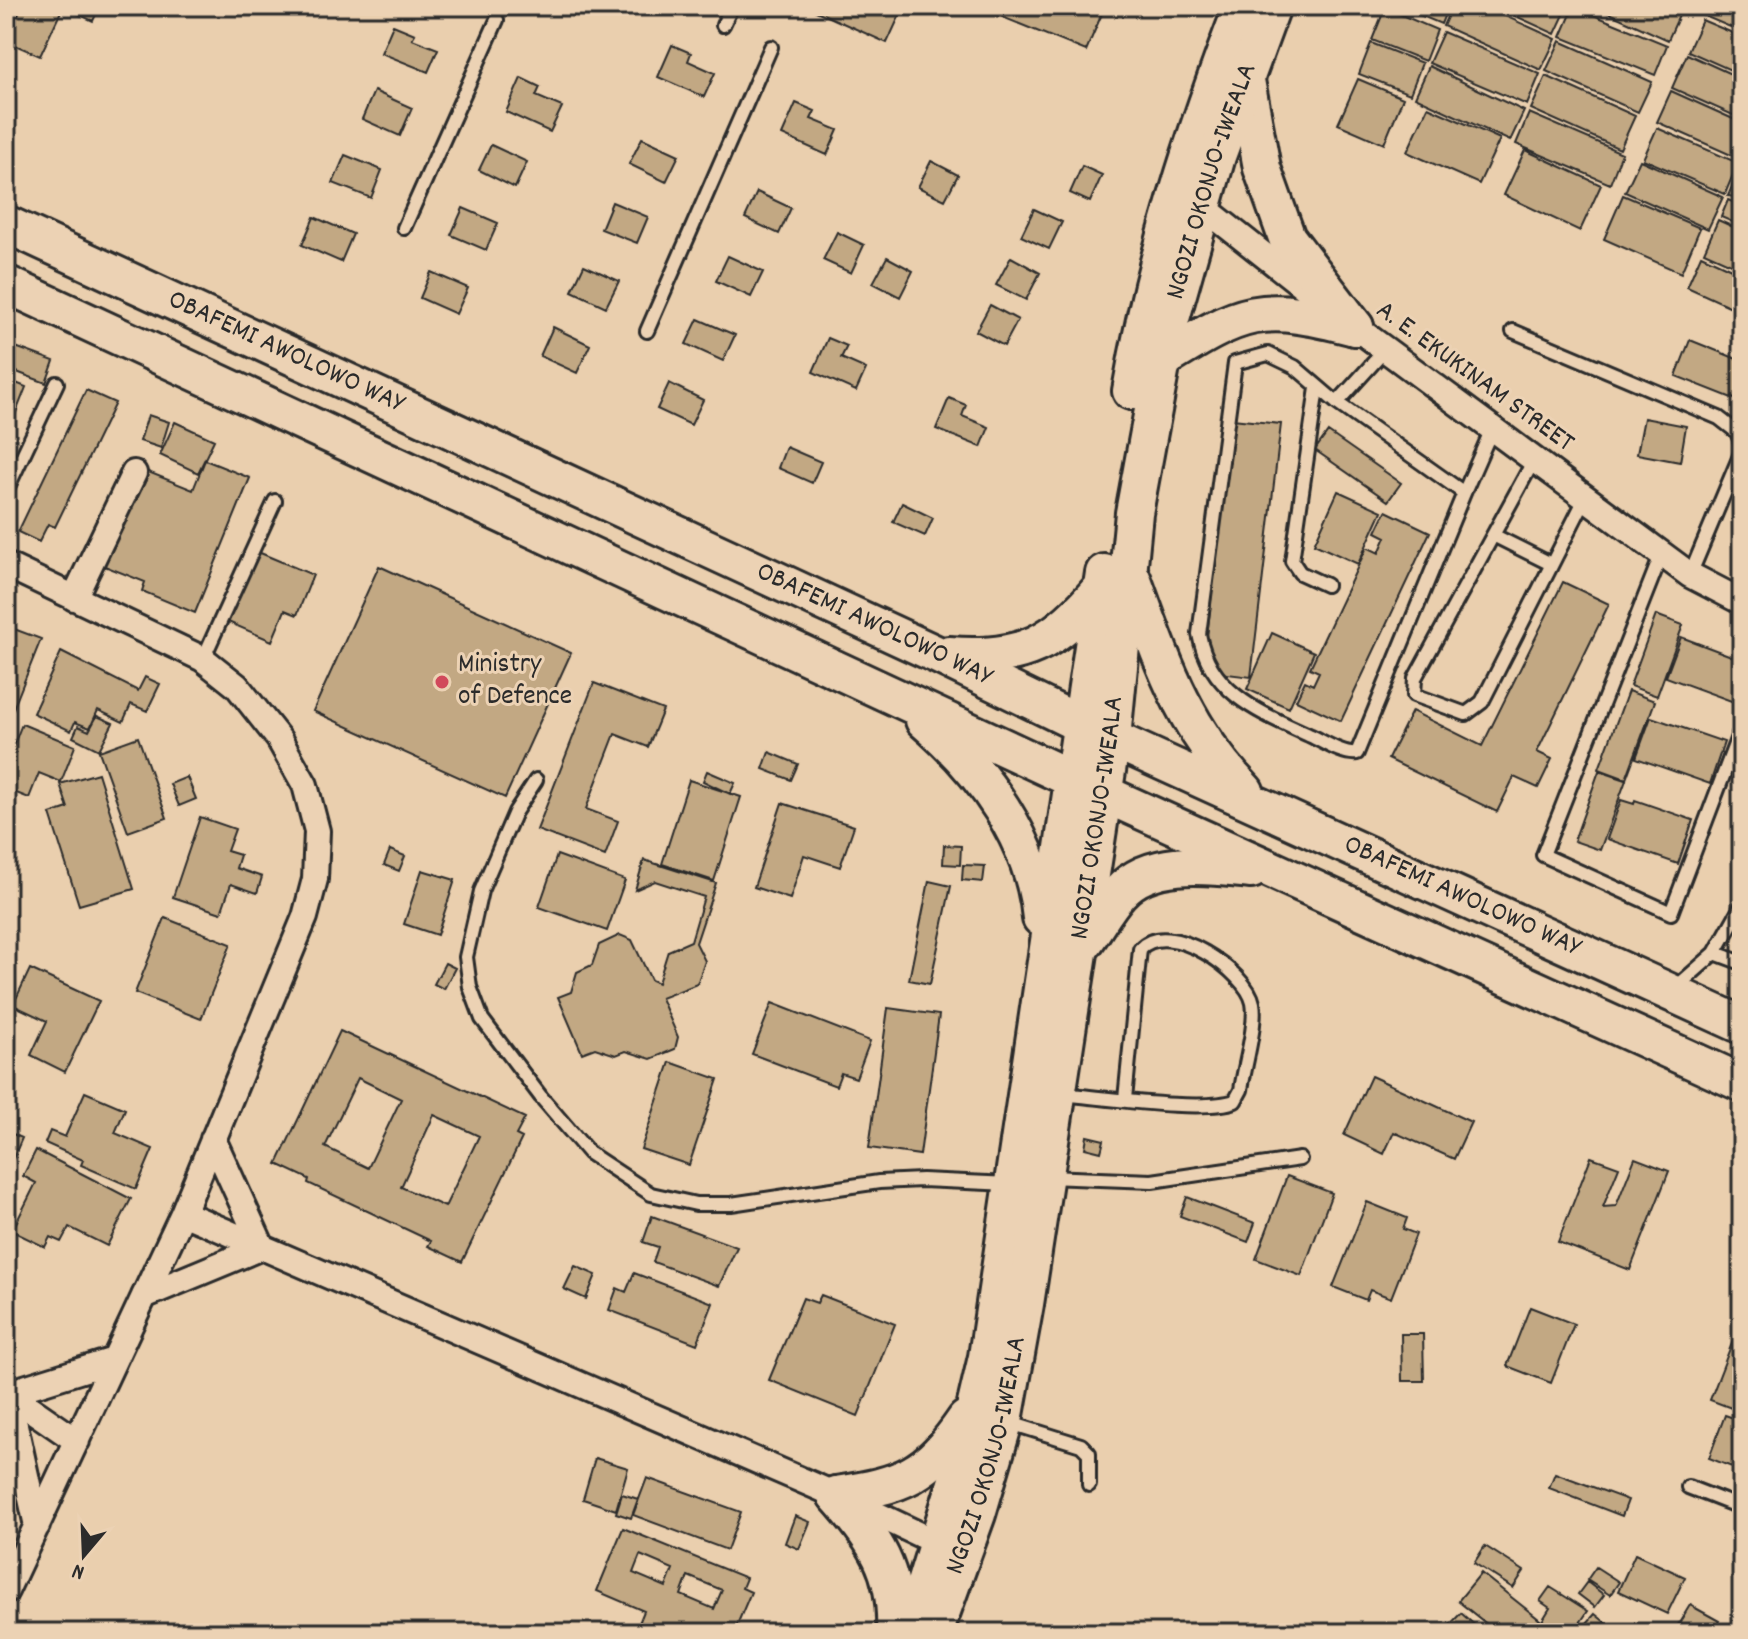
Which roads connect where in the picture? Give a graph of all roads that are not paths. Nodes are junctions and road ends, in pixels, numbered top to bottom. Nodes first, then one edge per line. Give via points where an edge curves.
1 (732, 6) edge
2 (1243, 6) edge
3 (1272, 6) edge
4 (497, 20) dead end
5 (723, 25) dead end
6 (771, 47) dead end
7 (1245, 75) junction
8 (1190, 197) junction
9 (6, 224) edge
10 (404, 228) dead end
11 (6, 284) edge
12 (1355, 327) junction
13 (647, 331) dead end
14 (1513, 331) dead end
15 (1385, 350) junction
16 (1161, 361) junction
17 (57, 383) dead end
18 (1317, 388) junction
19 (1337, 403) junction
20 (1492, 429) junction
21 (1742, 444) edge
22 (1742, 451) edge
23 (1534, 460) junction
24 (134, 473) dead end
25 (6, 491) edge
26 (1464, 493) junction
27 (1586, 497) junction
28 (275, 501) dead end
29 (1493, 535) junction
30 (1662, 553) junction
31 (1551, 564) junction
32 (6, 565) edge
33 (1114, 575) junction
34 (1690, 575) junction
35 (1326, 585) dead end
36 (74, 598) junction
37 (1742, 602) edge
38 (938, 655) junction
39 (203, 659) junction
40 (893, 693) junction
41 (1742, 726) edge
42 (1097, 731) junction
43 (536, 780) dead end
44 (1089, 786) junction
45 (1258, 803) junction
46 (1280, 873) junction
47 (1742, 905) edge
48 (1715, 953) junction
49 (1062, 954) junction
50 (1742, 963) edge
51 (1669, 994) junction
52 (1742, 1025) edge
53 (1742, 1083) edge
54 (1057, 1093) junction
55 (1125, 1099) junction
56 (213, 1139) junction
57 (1300, 1159) dead end
58 (1029, 1181) junction
59 (183, 1213) junction
60 (262, 1247) junction
61 (144, 1296) junction
62 (114, 1360) junction
63 (7, 1392) edge
64 (990, 1413) junction
65 (77, 1441) junction
66 (1089, 1485) dead end
67 (1688, 1487) dead end
68 (836, 1495) junction
69 (1742, 1508) edge
70 (37, 1526) junction
71 (951, 1550) junction
72 (6, 1591) edge
73 (895, 1633) edge
74 (910, 1633) edge
75 (934, 1633) edge

1 - 5 lane
2 - 8 main road, NGOZI OKONJO-IWEALA
3 - 7 main road, NGOZI OKONJO-IWEALA
4 - 10 lane
6 - 13 lane
7 - 8 main road, NGOZI OKONJO-IWEALA
7 - 12 main road via 1262,168 1287,238
8 - 12 street, A. E. EKUKINAM STREET
8 - 16 main road, NGOZI OKONJO-IWEALA
8 - 33 main road, NGOZI OKONJO-IWEALA via 1147,300
9 - 38 main road, OBAFEMI AWOLOWO WAY
11 - 40 main road, OBAFEMI AWOLOWO WAY
12 - 15 street, A. E. EKUKINAM STREET
12 - 16 main road via 1294,312 1267,312 1220,325
14 - 21 lane via 1719,418 1737,432
15 - 19 lane
15 - 20 street, A. E. EKUKINAM STREET
16 - 33 main road, NGOZI OKONJO-IWEALA
17 - 25 lane
18 - 19 lane
18 - 26 lane via 1295,367 1268,354 1235,363 1199,634 1214,677 1235,698 1357,753
18 - 35 lane via 1292,561 1300,573
19 - 26 lane
20 - 23 street, A. E. EKUKINAM STREET
20 - 26 lane
22 - 34 lane
23 - 27 street, A. E. EKUKINAM STREET
23 - 29 lane
24 - 36 street
27 - 30 street, A. E. EKUKINAM STREET
27 - 31 lane
28 - 39 lane
29 - 31 lane
29 - 31 lane via 1415,678 1414,695 1466,714 1482,702
30 - 34 street, A. E. EKUKINAM STREET
30 - 41 lane via 1543,855 1671,913
32 - 36 street
33 - 38 main road via 1075,619 1044,642 982,658
33 - 42 main road, NGOZI OKONJO-IWEALA
33 - 45 main road via 1154,643 1189,720 1217,762
34 - 37 street, A. E. EKUKINAM STREET
36 - 39 street
38 - 42 main road, OBAFEMI AWOLOWO WAY
39 - 56 street via 237,686 279,739 305,785 317,831 315,879 305,917
40 - 44 main road, OBAFEMI AWOLOWO WAY
40 - 49 main road via 953,745 1007,817 1028,855
42 - 44 main road, NGOZI OKONJO-IWEALA
42 - 45 main road, OBAFEMI AWOLOWO WAY
43 - 58 lane via 515,812 481,891 466,957 470,987 482,1019 589,1153 651,1194 696,1204 731,1204 879,1182
44 - 46 main road, OBAFEMI AWOLOWO WAY
44 - 49 main road, NGOZI OKONJO-IWEALA
45 - 51 main road, OBAFEMI AWOLOWO WAY
46 - 49 main road via 1198,865 1141,878 1121,890
46 - 53 main road, OBAFEMI AWOLOWO WAY
47 - 48 lane
48 - 50 lane
48 - 51 lane
49 - 54 main road, NGOZI OKONJO-IWEALA
49 - 58 main road, NGOZI OKONJO-IWEALA
51 - 52 main road, OBAFEMI AWOLOWO WAY
54 - 55 lane
54 - 58 main road, NGOZI OKONJO-IWEALA
55 - 55 lane via 1220,1106 1235,1101 1241,1090 1254,1006 1249,992 1237,977 1188,943 1158,937 1140,949
56 - 59 street
56 - 60 street
57 - 58 lane via 1152,1181 1084,1176
58 - 64 main road, NGOZI OKONJO-IWEALA
59 - 60 street
59 - 61 street
60 - 61 street
60 - 68 street
61 - 62 street
62 - 63 street
62 - 65 street
63 - 65 street
63 - 70 street
64 - 66 lane via 1081,1445 1089,1453
64 - 68 main road via 923,1470 875,1489
64 - 71 main road, NGOZI OKONJO-IWEALA
65 - 70 street
67 - 69 lane
68 - 71 street
68 - 73 main road via 870,1533 884,1562
70 - 72 street
71 - 74 main road, NGOZI OKONJO-IWEALA
71 - 75 main road, NGOZI OKONJO-IWEALA

